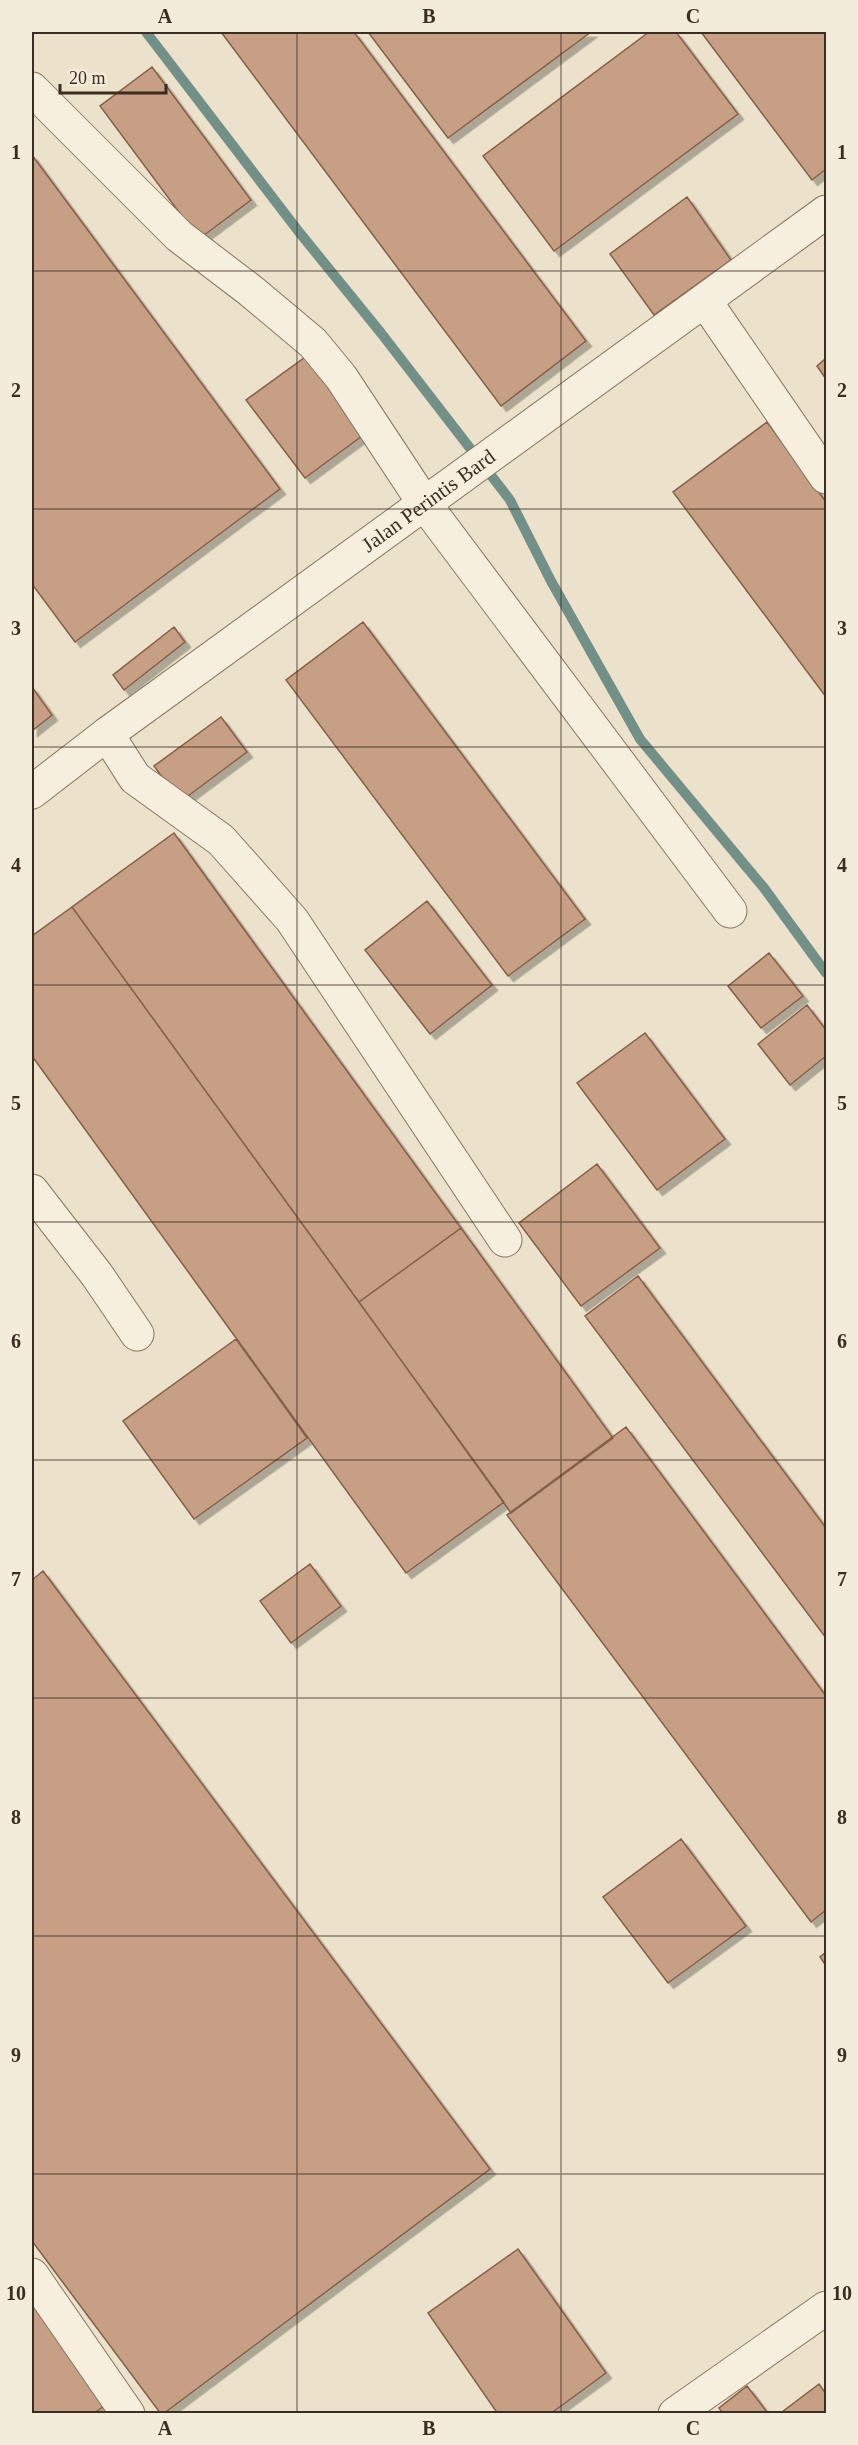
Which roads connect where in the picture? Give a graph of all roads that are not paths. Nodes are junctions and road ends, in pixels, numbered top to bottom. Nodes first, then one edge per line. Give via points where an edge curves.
1 (32, 89) edge
2 (826, 212) edge
3 (705, 301) junction
4 (826, 477) edge
5 (424, 503) junction
6 (107, 734) junction
7 (32, 792) edge
8 (730, 910) dead end
9 (32, 1191) edge
10 (505, 1239) dead end
11 (137, 1334) dead end
12 (32, 2275) edge
13 (826, 2308) edge
14 (128, 2414) edge
15 (675, 2414) edge

1 - 5 street via 179,236 313,343 341,377
2 - 3 street, Jalan Perintis Bard
3 - 4 street
3 - 5 street, Jalan Perintis Bard
5 - 6 street, Jalan Perintis Bard
5 - 8 street
6 - 7 street, Jalan Perintis Bard
6 - 10 street via 135,778 221,840 292,920
9 - 11 street
12 - 14 street
13 - 15 street

